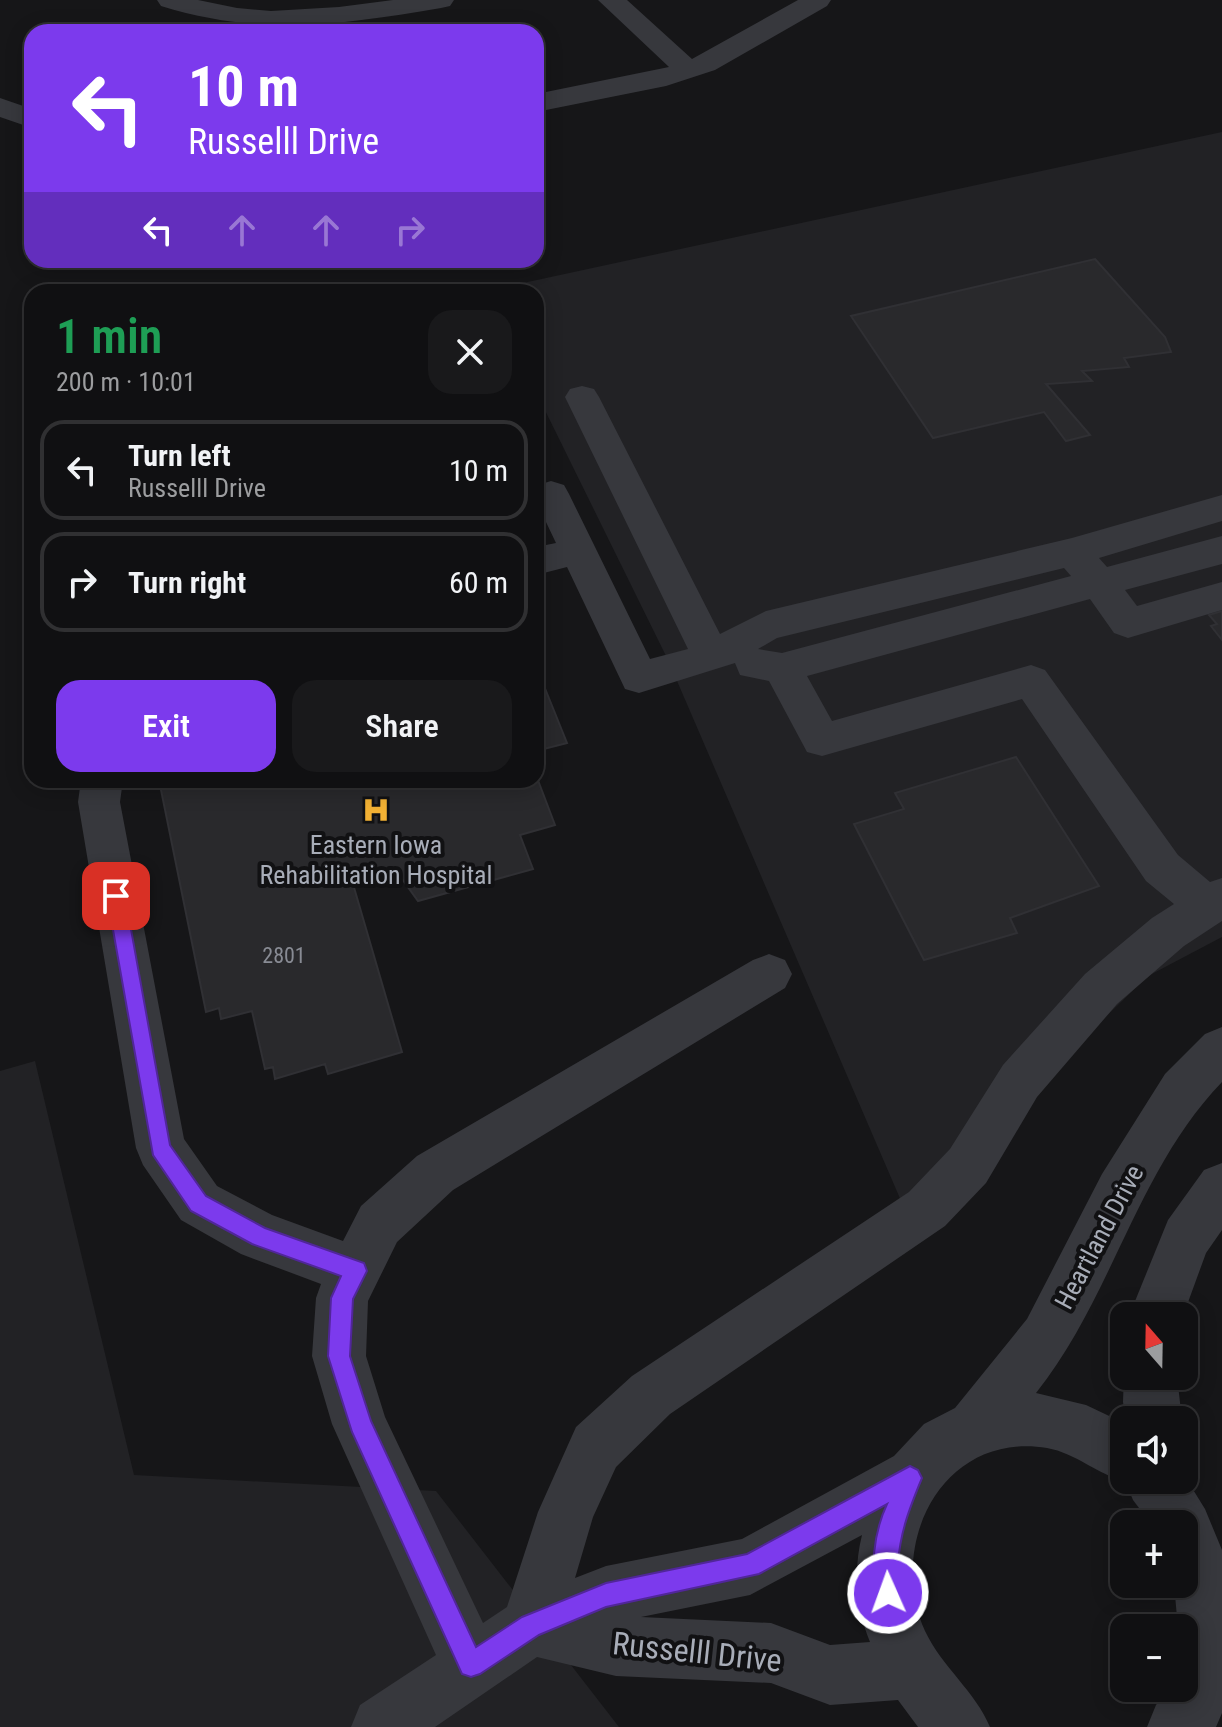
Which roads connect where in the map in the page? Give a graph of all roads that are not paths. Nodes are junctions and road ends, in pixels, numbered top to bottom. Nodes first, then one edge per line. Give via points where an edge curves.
1 (170, 0) edge
2 (441, 0) edge
3 (611, 0) edge
4 (818, 0) edge
5 (363, 6) edge
6 (218, 23) edge
7 (688, 70) junction
8 (544, 101) edge
9 (0, 107) edge
10 (24, 116) edge
11 (582, 397) dead end
12 (551, 494) dead end
13 (1222, 508) edge
14 (1222, 550) edge
15 (578, 551) junction
16 (1072, 552) junction
17 (544, 559) edge
18 (1099, 583) junction
19 (1222, 596) edge
20 (712, 657) junction
21 (782, 668) junction
22 (101, 788) edge
23 (1215, 902) edge
24 (769, 974) dead end
25 (1222, 1049) edge
26 (1222, 1187) edge
27 (356, 1271) junction
28 (1161, 1302) edge
29 (975, 1425) junction
30 (1110, 1443) edge
31 (910, 1478) junction
32 (1198, 1562) edge
33 (531, 1626) junction
34 (471, 1665) junction
35 (932, 1704) edge
36 (382, 1727) edge
37 (1178, 1727) edge

1 - 6 street
2 - 5 street
3 - 7 street
4 - 7 street
5 - 6 street via 295,19
7 - 8 street
9 - 10 street
11 - 20 street
12 - 15 street
13 - 16 street
14 - 18 street
15 - 17 street
15 - 20 street via 639,678
16 - 18 street
16 - 20 street via 766,626
18 - 19 street via 1128,623
18 - 21 street
20 - 21 street
21 - 23 street via 822,740 1031,681 1162,868
22 - 27 street via 99,802 161,1148 199,1203 259,1236
23 - 33 street via 1168,932 1101,989 1020,1081 968,1166 927,1209 651,1395 596,1447 566,1512
24 - 27 street via 435,1173 379,1224
25 - 29 street, Heartland Drive via 1182,1090 1120,1191 1046,1338
26 - 28 street via 1186,1238
27 - 34 street via 342,1298 339,1356 360,1424
29 - 30 street via 1016,1417 1059,1421
29 - 31 street via 938,1446
31 - 33 street, Russelll Drive via 750,1566 606,1595
31 - 35 street via 892,1520 885,1568 891,1619
32 - 37 street via 1212,1604 1211,1655 1196,1702
33 - 34 street, Russelll Drive
33 - 35 street, Russelll Drive via 616,1646 771,1653
34 - 36 street, Russelll Drive

